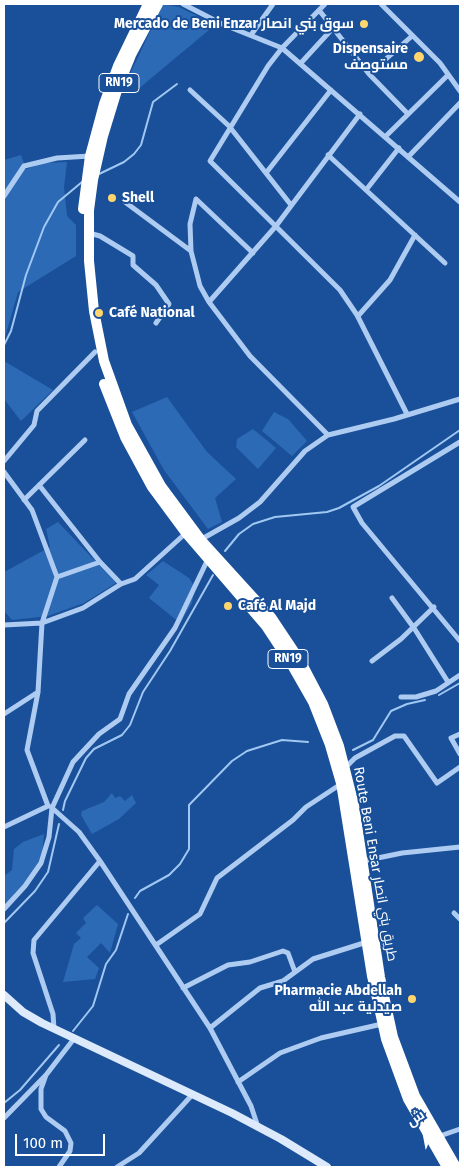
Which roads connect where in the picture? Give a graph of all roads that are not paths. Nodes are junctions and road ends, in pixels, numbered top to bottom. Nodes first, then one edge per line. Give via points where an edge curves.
1 (148, 4) edge
2 (158, 4) edge
3 (183, 4) edge
4 (273, 4) edge
5 (325, 4) edge
6 (381, 4) edge
7 (319, 10) junction
8 (333, 28) junction
9 (251, 35) junction
10 (412, 36) junction
11 (282, 48) junction
12 (300, 64) junction
13 (369, 74) junction
14 (448, 75) junction
15 (190, 90) dead end
16 (331, 90) junction
17 (460, 91) edge
18 (460, 103) edge
19 (360, 114) junction
20 (408, 114) junction
21 (229, 126) junction
22 (386, 136) junction
23 (399, 148) junction
24 (328, 154) junction
25 (90, 156) junction
26 (408, 156) junction
27 (266, 173) junction
28 (90, 174) junction
29 (366, 190) junction
30 (4, 196) edge
31 (125, 202) dead end
32 (460, 202) edge
33 (291, 205) junction
34 (276, 226) junction
35 (88, 232) junction
36 (415, 235) junction
37 (191, 251) junction
38 (253, 253) junction
39 (445, 263) dead end
40 (209, 302) junction
41 (358, 316) junction
42 (156, 323) dead end
43 (96, 352) junction
44 (460, 399) edge
45 (407, 414) junction
46 (328, 434) junction
47 (85, 440) dead end
48 (460, 442) edge
49 (4, 461) edge
50 (4, 472) edge
51 (39, 485) junction
52 (24, 500) junction
53 (189, 530) junction
54 (198, 541) junction
55 (208, 558) junction
56 (100, 562) junction
57 (58, 577) junction
58 (121, 584) junction
59 (392, 598) dead end
60 (434, 607) junction
61 (42, 623) junction
62 (4, 625) edge
63 (414, 627) junction
64 (460, 641) edge
65 (372, 662) dead end
66 (297, 664) junction
67 (460, 675) edge
68 (448, 682) junction
69 (38, 692) junction
70 (401, 697) dead end
71 (4, 714) edge
72 (460, 734) edge
73 (460, 754) edge
74 (460, 767) edge
75 (345, 768) junction
76 (345, 782) junction
77 (50, 807) junction
78 (4, 827) edge
79 (460, 847) edge
80 (100, 861) junction
81 (358, 862) junction
82 (4, 909) edge
83 (454, 913) dead end
84 (460, 919) edge
85 (371, 941) junction
86 (156, 945) junction
87 (295, 972) junction
88 (183, 988) junction
89 (4, 995) edge
90 (386, 1024) junction
91 (210, 1028) junction
92 (54, 1030) junction
93 (73, 1040) junction
94 (46, 1075) junction
95 (238, 1082) junction
96 (192, 1095) junction
97 (4, 1118) edge
98 (258, 1127) junction
99 (460, 1129) edge
100 (433, 1139) junction
101 (59, 1167) edge
102 (117, 1167) edge
103 (327, 1167) edge
104 (447, 1167) edge
105 (456, 1167) edge

1 - 25 highway, Route Beni Ensar طريق بني انصار / RN19 via 110,84
2 - 28 highway, Route Beni Ensar طريق بني انصار / RN19 via 118,87
3 - 9 street
4 - 9 street
5 - 7 street
6 - 10 street
7 - 8 street
7 - 11 street
8 - 12 street
8 - 13 street via 351,46
9 - 11 street
10 - 13 street
10 - 14 street
11 - 12 street
11 - 21 street
12 - 16 street
13 - 20 street
14 - 17 street
14 - 20 street
15 - 21 street
16 - 19 street
16 - 27 street
18 - 26 street
19 - 22 street
19 - 24 street
20 - 22 street
21 - 27 street
21 - 34 street via 210,161
22 - 23 street
23 - 26 street
23 - 29 street
24 - 29 street
24 - 33 street
25 - 28 highway, Route Beni Ensar طريق بني انصار / RN19
25 - 30 street via 56,158 24,166
26 - 32 street
27 - 33 street
28 - 35 highway, Route Beni Ensar طريق بني انصار / RN19
28 - 43 highway, Route Beni Ensar طريق بني انصار / RN19 via 82,225 83,268
29 - 36 street
31 - 37 street
33 - 34 street
34 - 38 street
34 - 41 street via 340,290
35 - 42 street via 133,256 133,265 156,285 169,304
35 - 53 highway, Route Beni Ensar طريق بني انصار / RN19 via 94,312 112,386 143,456
36 - 39 street
36 - 41 street via 390,280
37 - 38 street via 190,224 196,199
37 - 40 street via 200,286
38 - 40 street
40 - 46 street via 250,356
41 - 45 street
43 - 49 street via 38,411 34,425
43 - 53 highway, Route Beni Ensar طريق بني انصار / RN19 via 110,401 133,454 152,487
44 - 45 street
45 - 46 street
46 - 54 street via 305,451 255,506
47 - 51 street
48 - 60 street via 353,507 411,584
50 - 52 street
51 - 52 street
51 - 56 street
52 - 57 street via 32,510
53 - 54 highway, Route Beni Ensar طريق بني انصار / RN19
53 - 58 street via 134,579
54 - 55 highway, Route Beni Ensar طريق بني انصار / RN19
54 - 66 highway, Route Beni Ensar طريق بني انصار / RN19 via 271,617
55 - 66 highway, Route Beni Ensar طريق بني انصار / RN19
55 - 77 street via 175,628 129,694 120,719 99,734 73,762
56 - 57 street
56 - 58 street
57 - 61 street
58 - 61 street via 83,608
59 - 63 street
60 - 63 street
60 - 64 street
61 - 62 street
61 - 69 street
63 - 65 street
63 - 68 street
66 - 75 highway, Route Beni Ensar طريق بني انصار / RN19 via 327,714
66 - 76 highway, Route Beni Ensar طريق بني انصار / RN19
67 - 68 street
68 - 70 street via 436,691 416,697
69 - 71 street
69 - 77 street via 27,750
72 - 73 street via 452,738
74 - 75 street via 437,783 404,736 395,736
75 - 76 highway, Route Beni Ensar طريق بني انصار / RN19
76 - 81 highway, Route Beni Ensar طريق بني انصار / RN19
76 - 86 street via 306,807 217,878 200,914
77 - 78 street
77 - 80 street via 79,832
77 - 82 street via 49,837 41,863
79 - 81 street via 402,853
80 - 86 street
80 - 92 street via 34,940 33,953 53,1014
81 - 85 highway, Route Beni Ensar طريق بني انصار / RN19
83 - 84 street
85 - 87 street via 313,959
85 - 90 highway, Route Beni Ensar طريق بني انصار / RN19
86 - 88 street
87 - 88 street via 288,953 283,951 250,962 228,965
87 - 91 street via 283,981 260,988
88 - 91 street
89 - 92 street via 23,1012
90 - 95 street via 321,1038 280,1053
90 - 100 highway, Route Beni Ensar طريق بني انصار / RN19 via 402,1084
91 - 95 street
92 - 93 street
93 - 94 street
93 - 96 street
94 - 97 street
94 - 101 street via 41,1089 41,1109 46,1117 65,1131 71,1143 70,1151
95 - 98 street
96 - 98 street
96 - 102 street via 139,1153
98 - 103 street
99 - 100 street
100 - 104 highway, Route Beni Ensar طريق بني انصار / RN19
100 - 105 highway, Route Beni Ensar طريق بني انصار / RN19

